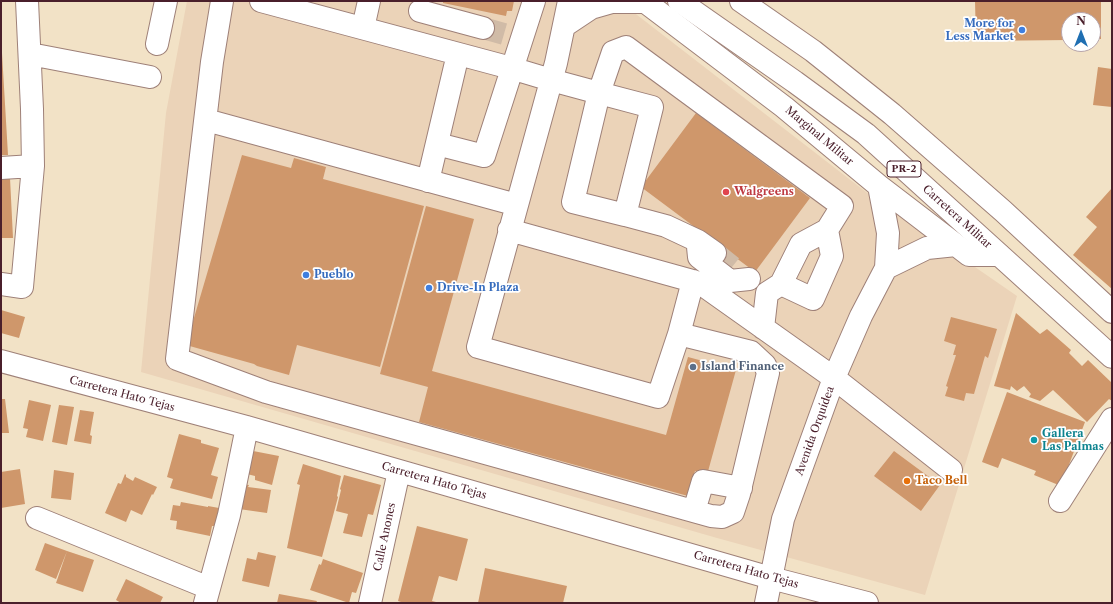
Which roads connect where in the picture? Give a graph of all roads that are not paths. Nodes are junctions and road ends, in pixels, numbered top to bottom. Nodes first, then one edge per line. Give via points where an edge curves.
1 (27, 1) edge
2 (166, 1) edge
3 (222, 1) edge
4 (261, 1) edge
5 (369, 1) edge
6 (534, 1) edge
7 (569, 1) edge
8 (679, 1) edge
9 (741, 1) edge
10 (645, 2) edge
11 (422, 6) edge
12 (316, 8) edge
13 (564, 26) junction
14 (362, 28) junction
15 (503, 34) junction
16 (410, 41) junction
17 (157, 44) dead end
18 (30, 54) junction
19 (458, 54) junction
20 (511, 68) junction
21 (150, 77) dead end
22 (551, 80) junction
23 (670, 80) junction
24 (599, 93) junction
25 (652, 107) junction
26 (206, 120) junction
27 (437, 144) junction
28 (33, 166) junction
29 (1, 168) edge
30 (428, 181) junction
31 (879, 186) junction
32 (517, 205) junction
33 (625, 215) junction
34 (509, 230) junction
35 (827, 230) junction
36 (956, 245) junction
37 (999, 256) junction
38 (886, 268) junction
39 (693, 281) junction
40 (1, 284) edge
41 (774, 289) junction
42 (1112, 312) edge
43 (763, 328) junction
44 (679, 334) junction
45 (1112, 357) edge
46 (1, 361) edge
47 (834, 378) junction
48 (1112, 419) edge
49 (247, 427) junction
50 (951, 470) dead end
51 (399, 471) junction
52 (741, 488) junction
53 (1060, 501) dead end
54 (694, 511) junction
55 (37, 518) dead end
56 (771, 578) junction
57 (207, 595) edge
58 (370, 603) edge
59 (766, 603) edge
60 (867, 603) edge

1 - 18 street
2 - 17 street
3 - 26 street
4 - 12 street
5 - 14 street
6 - 15 street
7 - 13 street
8 - 37 street, Carretera Militar / PR-2 via 866,134
9 - 42 street, PR-2 via 813,51 892,114 1003,211
10 - 13 street via 612,2 591,8
10 - 31 street, Marginal Militar via 784,107
11 - 15 street
11 - 16 street
12 - 14 street
13 - 22 street
14 - 16 street
15 - 20 street
16 - 19 street
18 - 21 street
18 - 28 street
19 - 20 street
19 - 27 street
20 - 22 street
20 - 27 street via 484,156
22 - 24 street
22 - 32 street
23 - 24 street via 626,47 613,52
23 - 25 street
23 - 35 street via 842,206
24 - 25 street
24 - 33 street via 573,202
25 - 33 street
26 - 30 street
26 - 54 street via 177,359 266,392
27 - 30 street
28 - 29 street
28 - 40 street via 22,287
30 - 32 street
31 - 36 street, Marginal Militar
31 - 38 street via 888,233
32 - 34 street
33 - 41 street via 666,226 706,247 699,257 730,281 742,274
34 - 39 street
34 - 44 street via 478,347 658,397
35 - 41 street via 801,244
35 - 41 street via 832,256 813,299
36 - 37 street, Marginal Militar via 970,254
36 - 38 street via 927,248
37 - 45 street, Carretera Militar / PR-2
38 - 47 street, Avenida Orquídea via 861,316
39 - 43 street via 700,283
39 - 44 street
41 - 43 street
43 - 47 street
44 - 52 street via 751,352 765,365 768,373
46 - 49 street, Carretera Hato Tejas
47 - 50 street
47 - 56 street, Avenida Orquídea via 783,520
48 - 53 street
49 - 51 street, Carretera Hato Tejas
49 - 57 street via 229,514
51 - 56 street, Carretera Hato Tejas
51 - 58 street, Calle Anones
52 - 54 street via 734,512 722,517
52 - 54 street via 703,481
55 - 57 street
56 - 59 street, Avenida Orquídea
56 - 60 street, Carretera Hato Tejas

